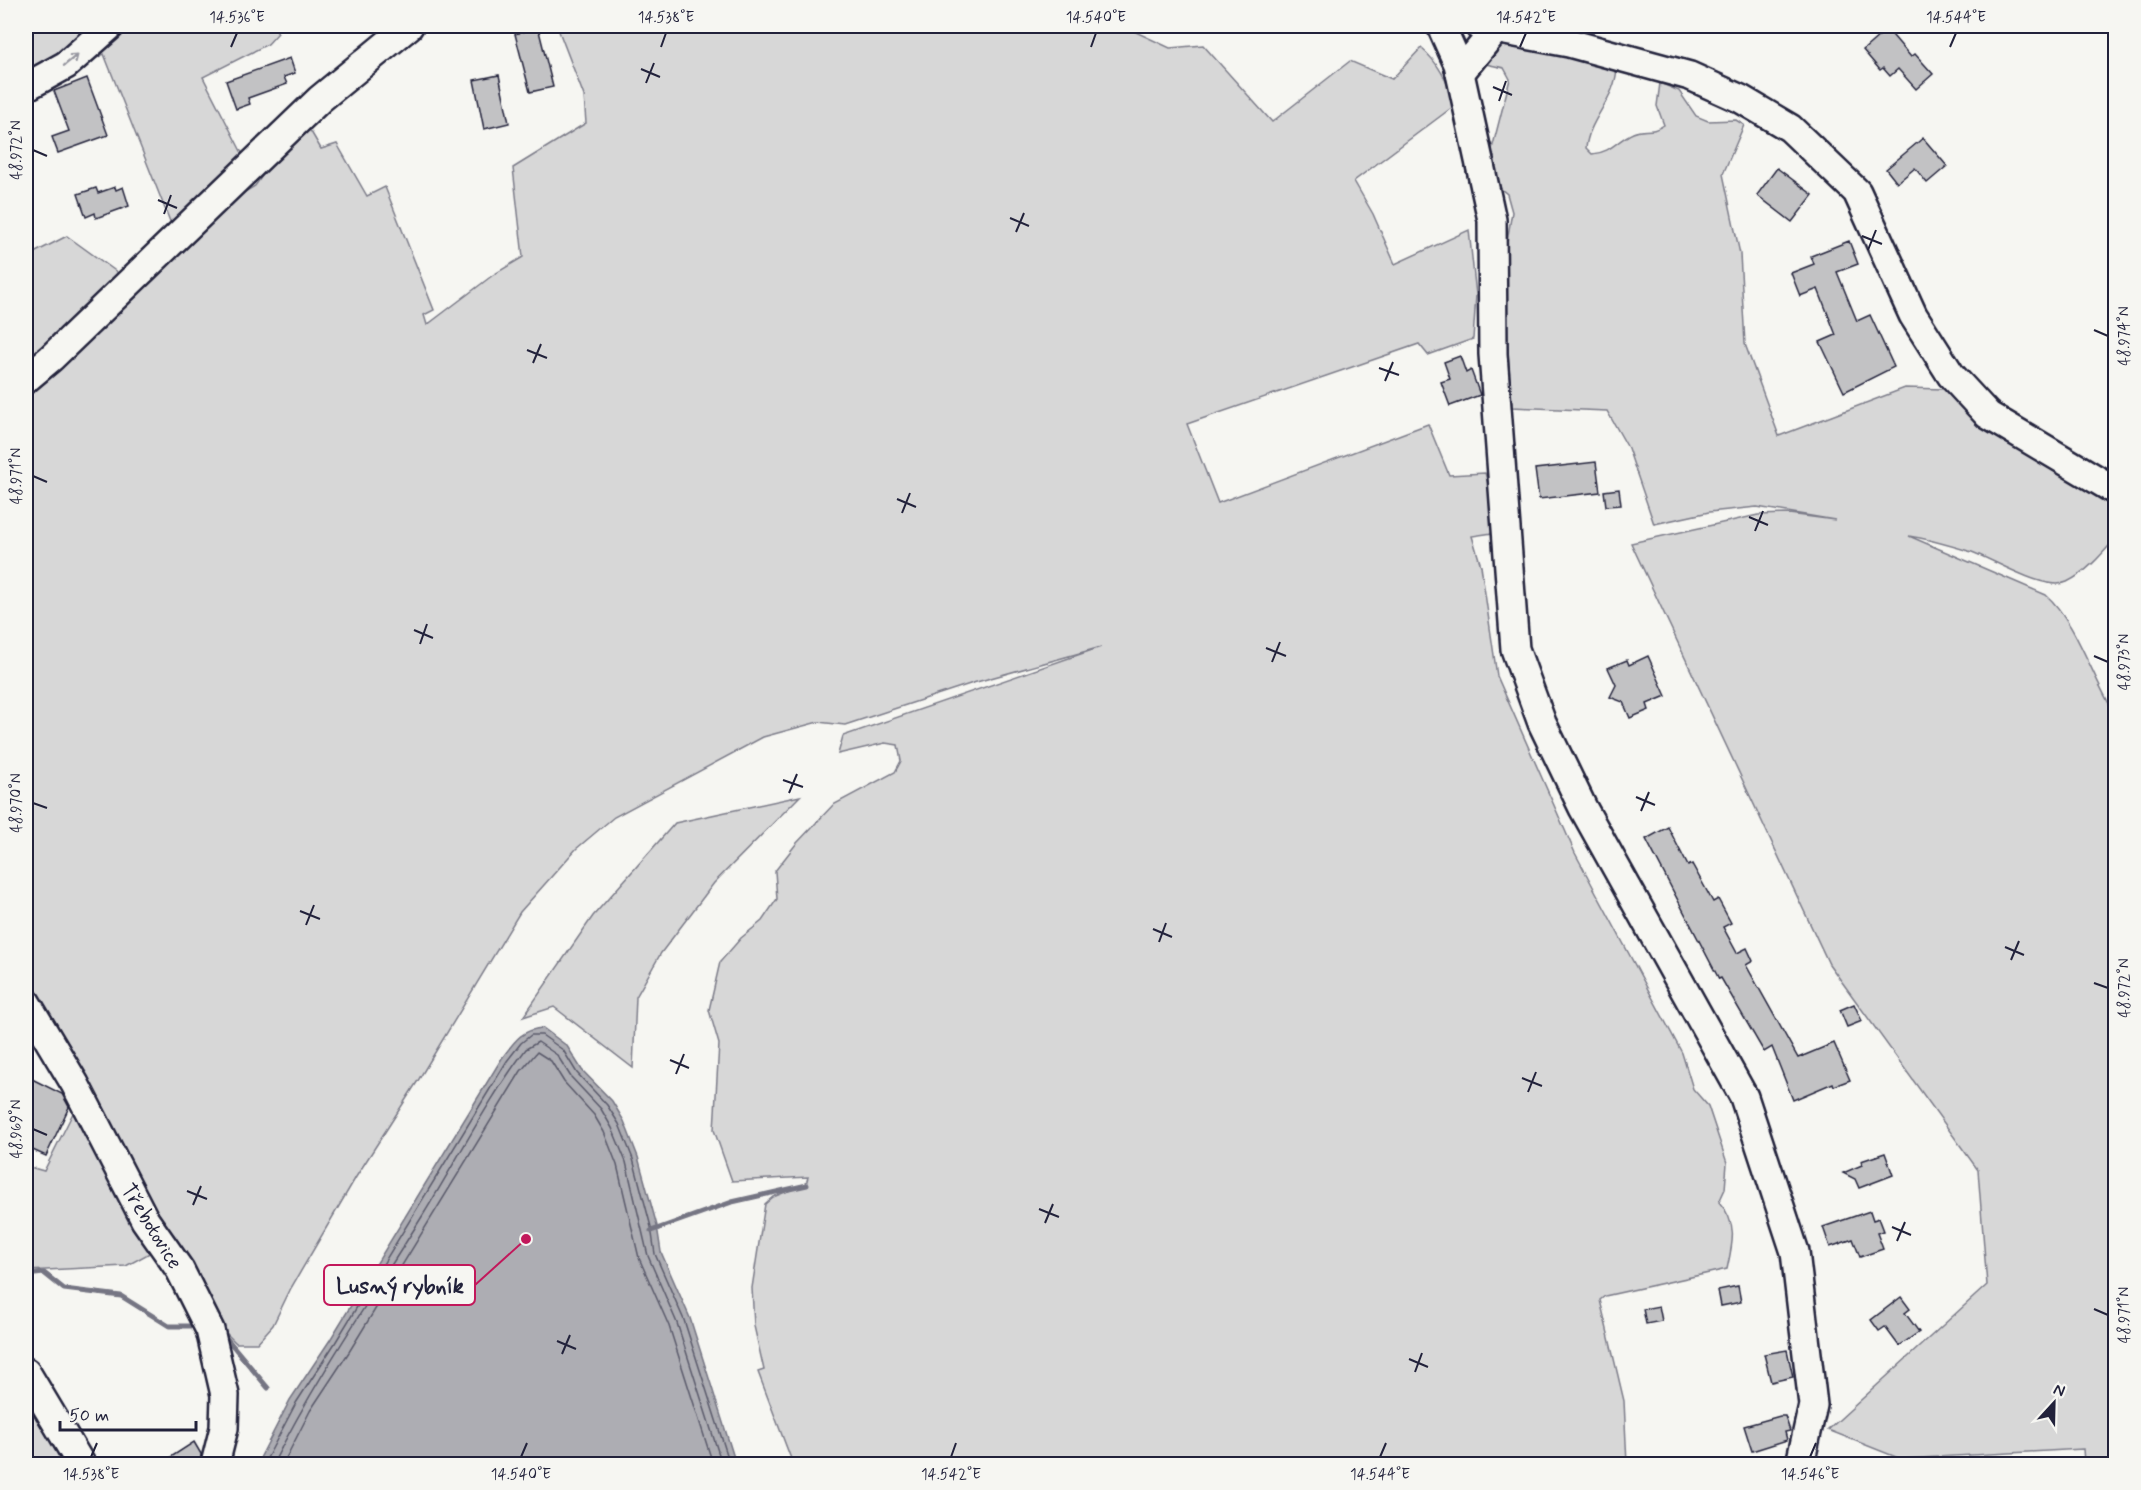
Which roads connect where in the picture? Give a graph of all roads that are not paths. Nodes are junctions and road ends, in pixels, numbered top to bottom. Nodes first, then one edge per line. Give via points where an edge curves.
1 (110, 26) edge
2 (409, 26) edge
3 (1441, 26) edge
4 (1488, 27) edge
5 (1461, 73) junction
6 (26, 87) edge
7 (26, 379) edge
8 (2115, 491) edge
9 (26, 1002) edge
10 (26, 1372) edge
11 (81, 1464) edge
12 (214, 1464) edge
13 (1800, 1464) edge

6 -> 1 street via 66,65
2 - 7 street via 320,99
3 - 5 street
4 - 5 street
4 - 8 street via 1569,43 1690,76 1741,99 1790,128 1857,192 1913,315 1951,375 1989,415
5 - 13 street via 1492,220 1493,354 1515,649 1542,723 1583,808 1744,1097 1795,1252 1813,1405
9 - 12 street, Třebotovice via 75,1084 145,1220 185,1278 210,1330 225,1395 224,1428
10 - 11 street

